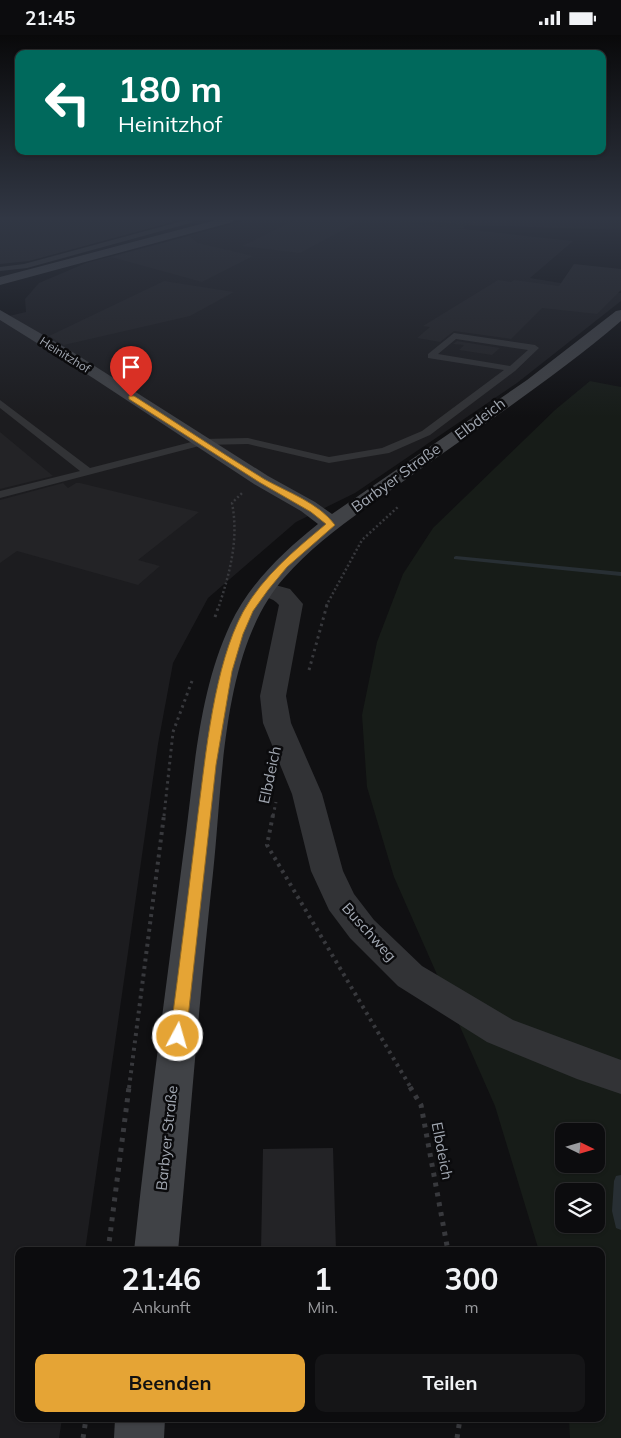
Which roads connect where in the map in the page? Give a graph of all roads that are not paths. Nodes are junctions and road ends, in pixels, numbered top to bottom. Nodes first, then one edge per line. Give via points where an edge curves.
1 (621, 314) edge
2 (1, 315) edge
3 (512, 369) junction
4 (0, 403) edge
5 (203, 442) junction
6 (87, 471) junction
7 (0, 495) edge
8 (330, 525) junction
9 (264, 589) junction
10 (606, 1072) edge
11 (156, 1247) edge
12 (140, 1422) edge
13 (139, 1438) edge

1 - 8 street, Barbyer Straße via 557,366
2 - 5 street, Heinitzhof
3 - 3 lane via 535,348 454,336 431,356
3 - 5 lane via 426,433 385,451 329,460 248,441
4 - 6 lane
5 - 6 lane
5 - 8 street, Heinitzhof via 261,481 314,510
6 - 7 lane
8 - 9 street, Barbyer Straße via 284,565
9 - 10 street, Buschweg via 282,594 291,605 273,696 277,723 307,794 326,871 341,901 362,929 410,976 500,1031
9 - 11 street, Barbyer Straße via 248,611 238,634 217,719 186,959
12 - 13 street

